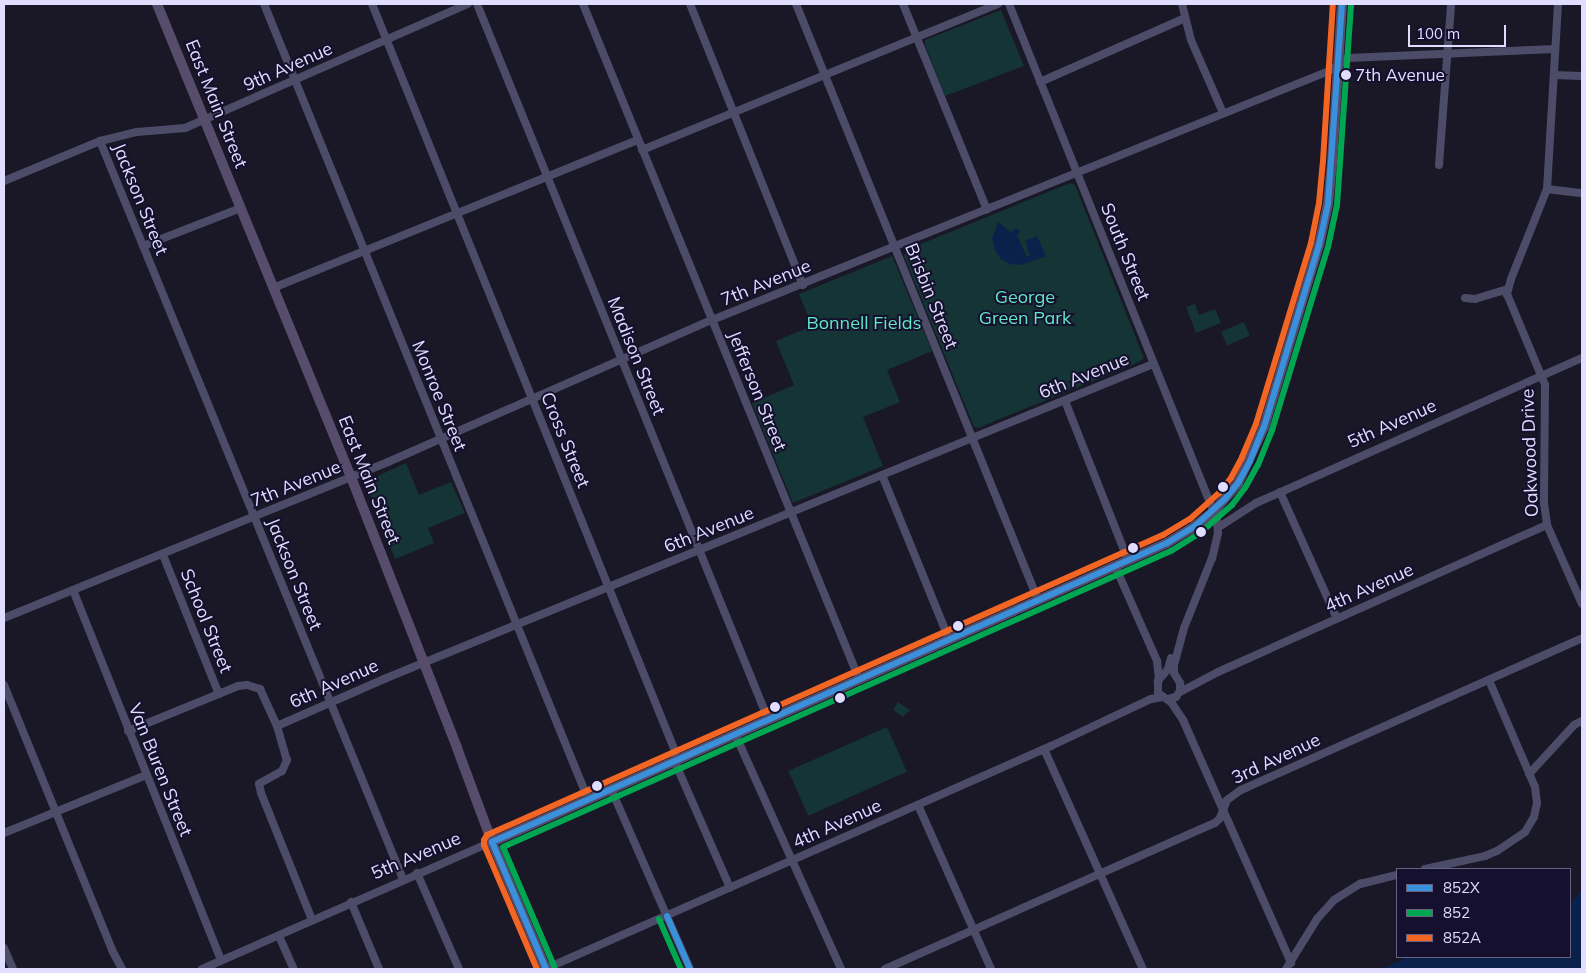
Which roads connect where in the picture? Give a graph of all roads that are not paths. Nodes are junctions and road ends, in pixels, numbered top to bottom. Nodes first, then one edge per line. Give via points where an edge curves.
1 (157, 4) edge
2 (264, 4) edge
3 (372, 4) edge
4 (468, 4) edge
5 (477, 4) edge
6 (584, 4) edge
7 (690, 4) edge
8 (796, 4) edge
9 (903, 4) edge
10 (998, 4) edge
11 (1009, 4) edge
12 (1182, 4) edge
13 (1342, 4) edge
14 (1451, 4) edge
15 (1558, 4) edge
16 (1184, 18) junction
17 (917, 38) junction
18 (386, 40) junction
19 (1555, 49) junction
20 (1447, 54) junction
21 (1338, 64) junction
22 (1554, 75) junction
23 (825, 76) junction
24 (1582, 76) edge
25 (295, 80) junction
26 (1040, 82) junction
27 (734, 112) junction
28 (1223, 113) junction
29 (204, 120) junction
30 (638, 140) junction
31 (100, 141) junction
32 (642, 150) junction
33 (1440, 165) dead end
34 (1077, 173) junction
35 (547, 177) junction
36 (4, 181) edge
37 (1547, 189) junction
38 (1582, 193) edge
39 (241, 208) junction
40 (987, 210) junction
41 (456, 214) junction
42 (143, 246) junction
43 (895, 248) junction
44 (364, 252) junction
45 (803, 285) junction
46 (273, 288) junction
47 (1507, 289) junction
48 (1465, 298) dead end
49 (712, 320) junction
50 (622, 358) junction
51 (1582, 358) edge
52 (1153, 364) junction
53 (1542, 376) junction
54 (532, 398) junction
55 (1065, 400) junction
56 (973, 437) junction
57 (441, 439) junction
58 (882, 475) junction
59 (351, 477) junction
60 (1280, 492) junction
61 (1214, 511) junction
62 (790, 513) junction
63 (255, 517) junction
64 (1547, 525) junction
65 (1219, 527) junction
66 (699, 550) junction
67 (163, 555) junction
68 (1128, 560) junction
69 (1115, 566) junction
70 (608, 587) junction
71 (73, 590) junction
72 (1038, 600) junction
73 (1582, 604) edge
74 (4, 618) edge
75 (1336, 619) junction
76 (517, 625) junction
77 (1582, 638) edge
78 (949, 639) junction
79 (1177, 649) junction
80 (424, 662) junction
81 (858, 679) junction
82 (1203, 679) junction
83 (1160, 680) junction
84 (1178, 680) junction
85 (1489, 680) junction
86 (4, 685) edge
87 (1179, 693) junction
88 (219, 694) junction
89 (1165, 698) junction
90 (329, 702) junction
91 (1141, 704) junction
92 (768, 719) junction
93 (1183, 720) junction
94 (1582, 721) edge
95 (277, 726) junction
96 (128, 731) junction
97 (735, 734) junction
98 (1044, 749) junction
99 (676, 760) junction
100 (1529, 774) junction
101 (146, 775) junction
102 (611, 789) junction
103 (588, 799) junction
104 (918, 805) junction
105 (1223, 811) junction
106 (56, 812) junction
107 (4, 833) edge
108 (492, 842) junction
109 (792, 860) junction
110 (1430, 868) edge
111 (417, 873) junction
112 (1100, 874) junction
113 (1396, 875) edge
114 (403, 879) junction
115 (730, 888) junction
116 (351, 902) junction
117 (667, 916) junction
118 (312, 920) junction
119 (974, 930) junction
120 (279, 936) junction
121 (4, 948) edge
122 (221, 960) junction
123 (1288, 966) edge
124 (12, 969) edge
125 (122, 969) edge
126 (202, 969) edge
127 (294, 969) edge
128 (379, 969) edge
129 (459, 969) edge
130 (546, 969) edge
131 (690, 969) edge
132 (841, 969) edge
133 (885, 969) edge
134 (991, 969) edge
135 (1143, 969) edge

1 - 29 main road, East Main Street
2 - 25 street, Monroe Street
3 - 18 street, Cross Street
4 - 18 street, 9th Avenue
5 - 35 street, Madison Street
6 - 30 street, Jefferson Street
7 - 27 street
8 - 23 street, Brisbin Street
9 - 17 street
10 - 17 street
11 - 26 street, South Street
12 - 16 street
13 - 21 main road, 5th Avenue
14 - 20 street
15 - 19 street
16 - 26 street
16 - 28 street
17 - 23 street
17 - 40 street
18 - 25 street, 9th Avenue
18 - 41 street, Cross Street
19 - 20 street, 7th Avenue
19 - 22 street
20 - 21 street, 7th Avenue via 1353,57
20 - 33 street
21 - 28 street, 7th Avenue via 1329,71
21 - 61 main road, 5th Avenue via 1328,196 1319,245 1264,426 1238,483
22 - 24 street
22 - 37 street
23 - 27 street
23 - 43 street, Brisbin Street
25 - 29 street, 9th Avenue
25 - 44 street, Monroe Street
26 - 34 street, South Street
27 - 32 street
27 - 45 street
28 - 34 street, 7th Avenue
29 - 31 street, 9th Avenue via 185,128 137,132
29 - 39 main road, East Main Street
30 - 32 street, Jefferson Street
30 - 35 street
31 - 36 street, 9th Avenue
31 - 42 street, Jackson Street
32 - 49 street, Jefferson Street
34 - 40 street, 7th Avenue
34 - 52 street, South Street
35 - 41 street
35 - 50 street, Madison Street
37 - 38 street
37 - 47 street
39 - 42 street
39 - 46 main road, East Main Street
40 - 43 street, 7th Avenue
41 - 44 street
41 - 54 street, Cross Street
42 - 63 street, Jackson Street
43 - 45 street, 7th Avenue
43 - 56 street, Brisbin Street
44 - 46 street
44 - 57 street, Monroe Street
45 - 49 street, 7th Avenue
46 - 59 main road, East Main Street
47 - 48 street via 1475,299
47 - 53 street, Oakwood Drive via 1509,301
49 - 50 street, 7th Avenue
49 - 62 street, Jefferson Street
50 - 54 street, 7th Avenue
50 - 66 street, Madison Street
51 - 53 street, 5th Avenue
52 - 55 street, 6th Avenue
52 - 61 street, South Street
53 - 60 street, 5th Avenue
53 - 64 street, Oakwood Drive via 1546,396 1544,503
54 - 57 street, 7th Avenue
54 - 70 street, Cross Street
55 - 56 street, 6th Avenue
55 - 68 street
56 - 58 street, 6th Avenue
56 - 72 street, Brisbin Street
57 - 59 street, 7th Avenue
57 - 76 street, Monroe Street
58 - 62 street, 6th Avenue
58 - 78 street
59 - 63 street, 7th Avenue
59 - 80 main road, East Main Street
60 - 65 street, 5th Avenue
60 - 75 street
61 - 65 street, South Street
61 - 68 main road, 5th Avenue via 1182,536
62 - 66 street, 6th Avenue
62 - 81 street, Jefferson Street
63 - 67 street, 7th Avenue
63 - 90 street, Jackson Street
64 - 73 street, Oakwood Drive
64 - 75 street, 4th Avenue
65 - 79 street via 1212,558
66 - 70 street, 6th Avenue
66 - 92 street, Madison Street
67 - 71 street, 7th Avenue
67 - 88 street, School Street
68 - 69 main road, 5th Avenue
69 - 72 main road, 5th Avenue
69 - 83 street via 1156,661
70 - 76 street, 6th Avenue
70 - 99 street, Cross Street
71 - 74 street, 7th Avenue
71 - 96 street, Van Buren Street
72 - 78 main road, 5th Avenue
75 - 82 street, 4th Avenue
76 - 80 street, 6th Avenue
76 - 103 street, Monroe Street
77 - 85 street, 3rd Avenue
78 - 81 main road, 5th Avenue
79 - 83 street, 4th Avenue
79 - 84 street via 1173,666
80 - 90 street, 6th Avenue
80 - 108 main road, East Main Street
81 - 92 main road, 5th Avenue
82 - 84 street, 4th Avenue
82 - 87 street, 4th Avenue
83 - 84 street via 1172,675
83 - 89 street via 1158,693
83 - 91 street, 4th Avenue
84 - 87 street
85 - 100 street
85 - 105 street, 3rd Avenue via 1241,790 1227,800
86 - 106 street
87 - 89 street via 1172,699
87 - 93 street
88 - 95 street, School Street via 238,686 254,686 263,694
88 - 96 street
89 - 91 street, 4th Avenue via 1158,697
89 - 93 street via 1175,706
90 - 95 street, 6th Avenue
90 - 114 street, Jackson Street
91 - 98 street, 4th Avenue
92 - 97 main road, 5th Avenue
93 - 105 street
94 - 100 street via 1574,725
95 - 118 street, School Street via 287,760 282,771 259,784
96 - 101 street, Van Buren Street
97 - 99 main road, 5th Avenue
97 - 109 street
98 - 104 street, 4th Avenue
98 - 112 street
99 - 102 main road, 5th Avenue
99 - 115 street, Cross Street
100 - 110 street via 1537,803 1534,817 1525,832 1485,856
101 - 106 street
101 - 122 street, Van Buren Street
102 - 103 main road, 5th Avenue
102 - 117 street
103 - 108 main road, 5th Avenue
104 - 109 street, 4th Avenue
104 - 119 street
105 - 112 street, 3rd Avenue via 1216,823
105 - 123 street
106 - 107 street
106 - 125 street
108 - 111 street, 5th Avenue
108 - 130 main road, East Main Street
109 - 115 street, 4th Avenue
109 - 132 street
111 - 114 street, 5th Avenue
111 - 129 street
112 - 119 street, 3rd Avenue
112 - 135 street
113 - 123 street via 1360,884 1334,900 1317,919
114 - 116 street, 5th Avenue
115 - 117 street, 4th Avenue
116 - 118 street, 5th Avenue
116 - 128 street
117 - 130 street, 4th Avenue
117 - 131 street
118 - 120 street, 5th Avenue
119 - 133 street, 3rd Avenue
119 - 134 street
120 - 122 street, 5th Avenue
120 - 127 street
121 - 124 street
122 - 126 street, 5th Avenue

